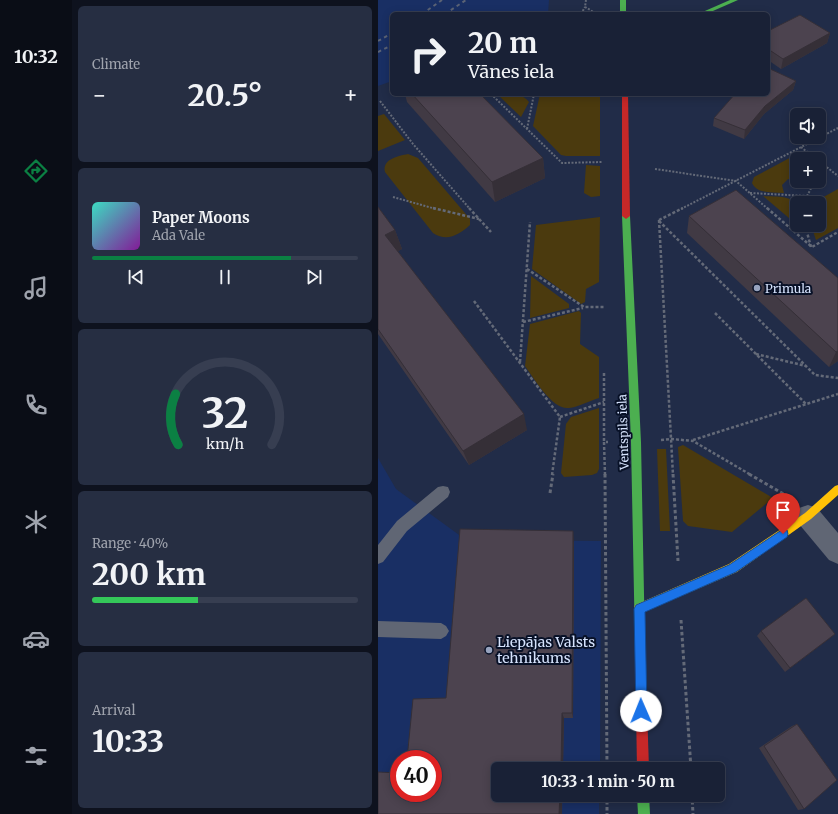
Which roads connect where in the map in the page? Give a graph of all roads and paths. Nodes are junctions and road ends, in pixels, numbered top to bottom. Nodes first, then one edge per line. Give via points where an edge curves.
1 (586, 0) edge
2 (623, 0) edge
3 (735, 0) edge
4 (585, 7) junction
5 (582, 12) edge
6 (594, 12) edge
7 (623, 12) edge
8 (706, 12) edge
9 (493, 96) edge
10 (534, 96) edge
11 (625, 96) edge
12 (380, 100) dead end
13 (838, 128) edge
14 (527, 129) junction
15 (801, 147) junction
16 (807, 152) edge
17 (604, 162) dead end
18 (826, 167) edge
19 (655, 169) dead end
20 (838, 176) edge
21 (736, 181) junction
22 (811, 188) edge
23 (750, 193) junction
24 (806, 196) joint
25 (393, 198) dead end
26 (479, 219) junction
27 (659, 220) junction
28 (530, 222) dead end
29 (491, 232) dead end
30 (807, 232) edge
31 (838, 232) edge
32 (812, 247) junction
33 (527, 269) junction
34 (474, 302) dead end
35 (605, 306) dead end
36 (584, 308) junction
37 (715, 313) dead end
38 (523, 322) junction
39 (754, 353) junction
40 (520, 362) junction
41 (806, 366) junction
42 (838, 378) edge
43 (838, 394) edge
44 (604, 402) dead end
45 (806, 404) junction
46 (560, 417) junction
47 (672, 439) dead end
48 (693, 441) dead end
49 (838, 489) edge
50 (443, 492) dead end
51 (550, 493) dead end
52 (808, 516) junction
53 (838, 552) edge
54 (378, 557) edge
55 (639, 609) junction
56 (378, 629) edge
57 (441, 631) dead end
58 (643, 762) edge
59 (607, 802) edge
60 (643, 802) edge
61 (692, 802) edge
62 (607, 814) edge
63 (644, 814) edge
64 (693, 814) edge

1 - 4 path
2 - 7 street
3 - 8 street
4 - 5 path
4 - 6 path
9 - 14 path
10 - 14 path
11 - 55 street, Ventspils iela via 626,207 636,442
12 - 26 path via 413,144
13 - 15 path
14 - 17 path via 562,163
15 - 16 path
15 - 21 path
18 - 20 path
19 - 21 path
21 - 23 path
21 - 27 path
22 - 24 path
23 - 24 path
23 - 32 path
25 - 26 path
26 - 29 path
27 - 41 path
27 - 47 path
28 - 33 path
30 - 32 path
31 - 32 path
33 - 36 path
33 - 38 path
34 - 40 path
35 - 36 path
36 - 38 path
37 - 39 path
38 - 40 path
39 - 41 path
39 - 45 path
40 - 46 path
41 - 42 path via 815,375
43 - 45 path
44 - 46 path
45 - 48 path
46 - 51 path
49 - 52 street
50 - 54 lane via 402,526
52 - 53 street
52 - 55 street via 733,568
55 - 58 street, Ventspils iela
56 - 57 lane
59 - 62 path
60 - 63 street
61 - 64 path

